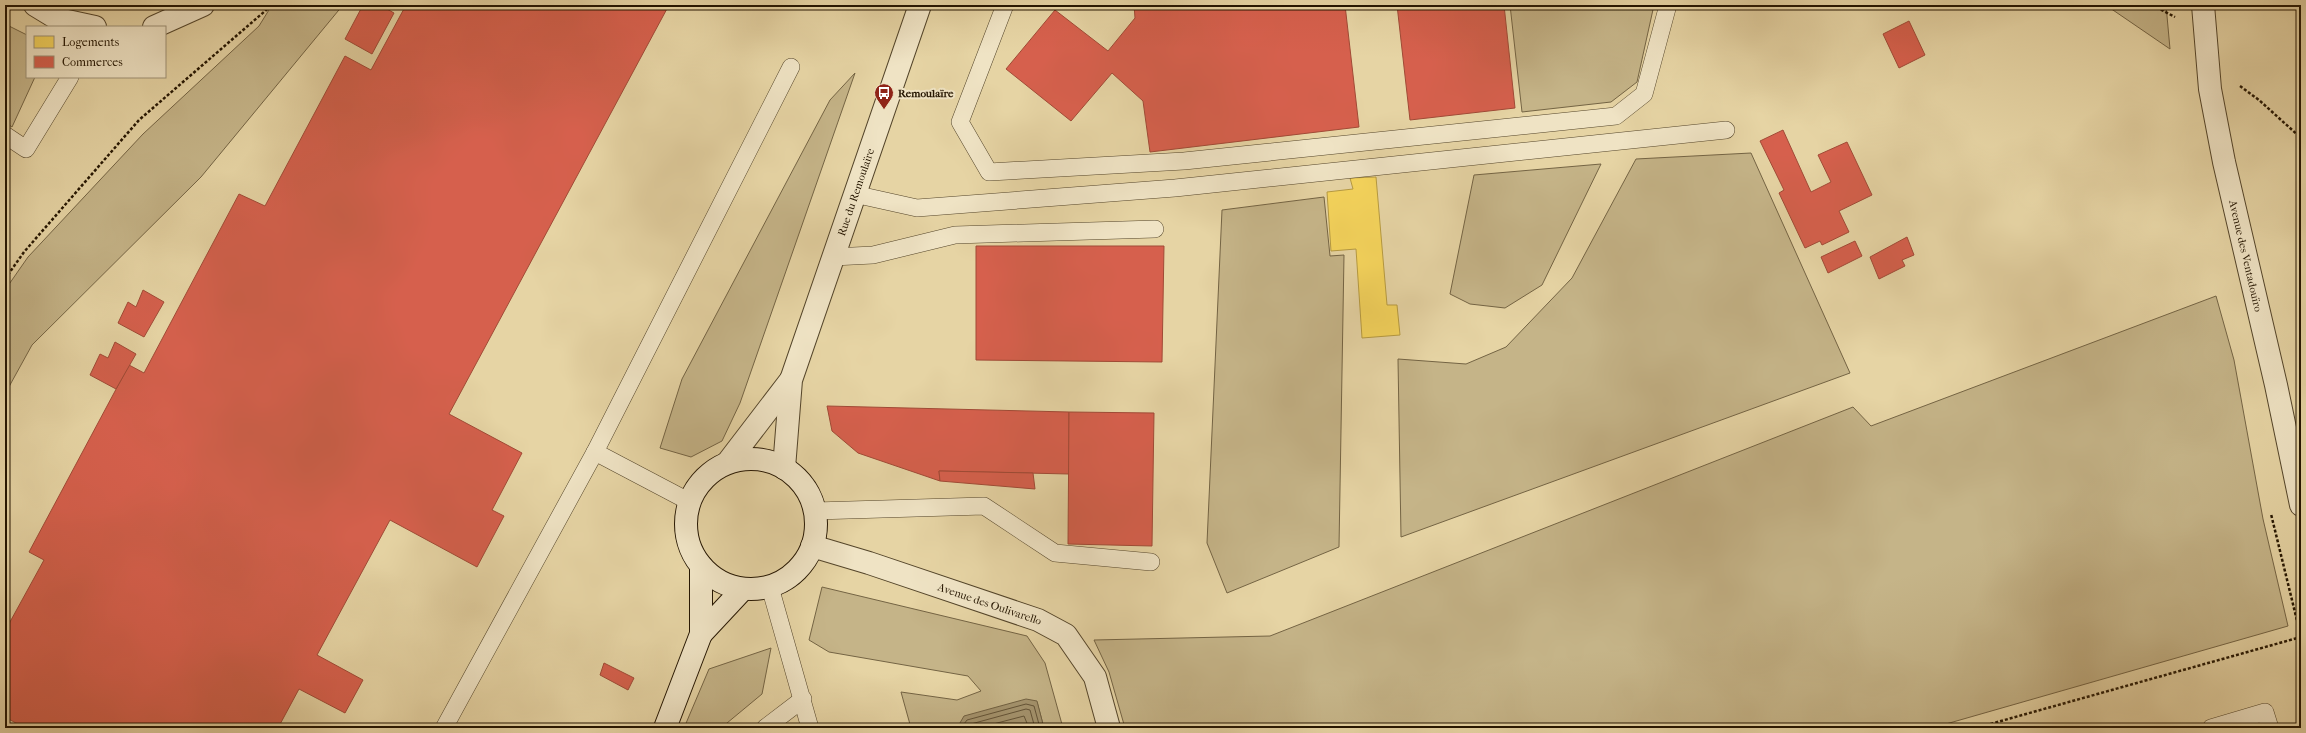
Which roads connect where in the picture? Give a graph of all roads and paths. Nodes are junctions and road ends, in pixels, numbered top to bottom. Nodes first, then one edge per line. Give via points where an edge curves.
1 (35, 5) edge
2 (204, 5) edge
3 (272, 5) edge
4 (920, 5) edge
5 (1004, 5) edge
6 (1668, 5) edge
7 (2152, 5) edge
8 (2203, 5) edge
9 (2177, 18) dead end
10 (89, 26) edge
11 (156, 26) edge
12 (791, 67) dead end
13 (69, 78) edge
14 (2210, 89) junction
15 (1726, 130) dead end
16 (5, 135) edge
17 (2301, 138) edge
18 (854, 194) junction
19 (1155, 229) dead end
20 (833, 257) junction
21 (5, 279) edge
22 (791, 380) junction
23 (595, 452) junction
24 (728, 462) junction
25 (784, 468) junction
26 (690, 502) junction
27 (2301, 505) edge
28 (815, 511) junction
29 (812, 546) junction
30 (1151, 562) dead end
31 (700, 566) junction
32 (770, 587) junction
33 (743, 589) junction
34 (701, 634) junction
35 (2301, 637) edge
36 (803, 699) junction
37 (444, 728) edge
38 (665, 728) edge
39 (765, 728) edge
40 (810, 728) edge
41 (1109, 728) edge
42 (1976, 728) edge
43 (2211, 728) edge
44 (2270, 728) edge

1 - 10 street via 58,19
2 - 11 street
3 - 21 path via 138,120 24,252
4 - 18 street, Rue du Remoulaïre
5 - 6 lane via 960,122 989,172 1184,162 1616,116 1644,94
7 - 9 path
8 - 14 street, Avenue des Ventadouïro
12 - 23 lane
13 - 16 lane via 26,149
14 - 17 path via 2237,84
14 - 27 street, Avenue des Ventadouïro
15 - 18 lane via 1175,188 917,208
18 - 20 street, Rue du Remoulaïre
19 - 20 lane via 955,235 873,254
20 - 22 street, Rue du Remoulaïre
22 - 24 street, Rue du Remoulaïre
22 - 25 street, Rue du Remoulaïre
23 - 26 lane
23 - 37 lane
24 - 25 street, Rue du Remoulaïre via 757,458 771,461
24 - 26 street, Rue du Remoulaïre via 710,472 696,488
25 - 28 street, Rue du Remoulaïre via 798,479
26 - 31 street, Rue du Remoulaïre via 685,528 690,548
28 - 29 street, Rue du Remoulaïre via 816,523
28 - 30 lane via 984,506 1055,553
29 - 32 street, Rue du Remoulaïre via 802,564 788,578
29 - 41 street, Avenue des Oulivarello via 1038,620 1066,635 1095,677
31 - 33 street, Rue du Remoulaïre via 727,585
31 - 34 street, Rue du Remoulaïre
32 - 33 street, Rue du Remoulaïre via 757,590
32 - 36 lane
33 - 34 street, Rue du Remoulaïre
34 - 38 street, Rue du Remoulaïre
35 - 42 path
36 - 39 lane
36 - 40 lane
43 - 44 lane via 2265,712

